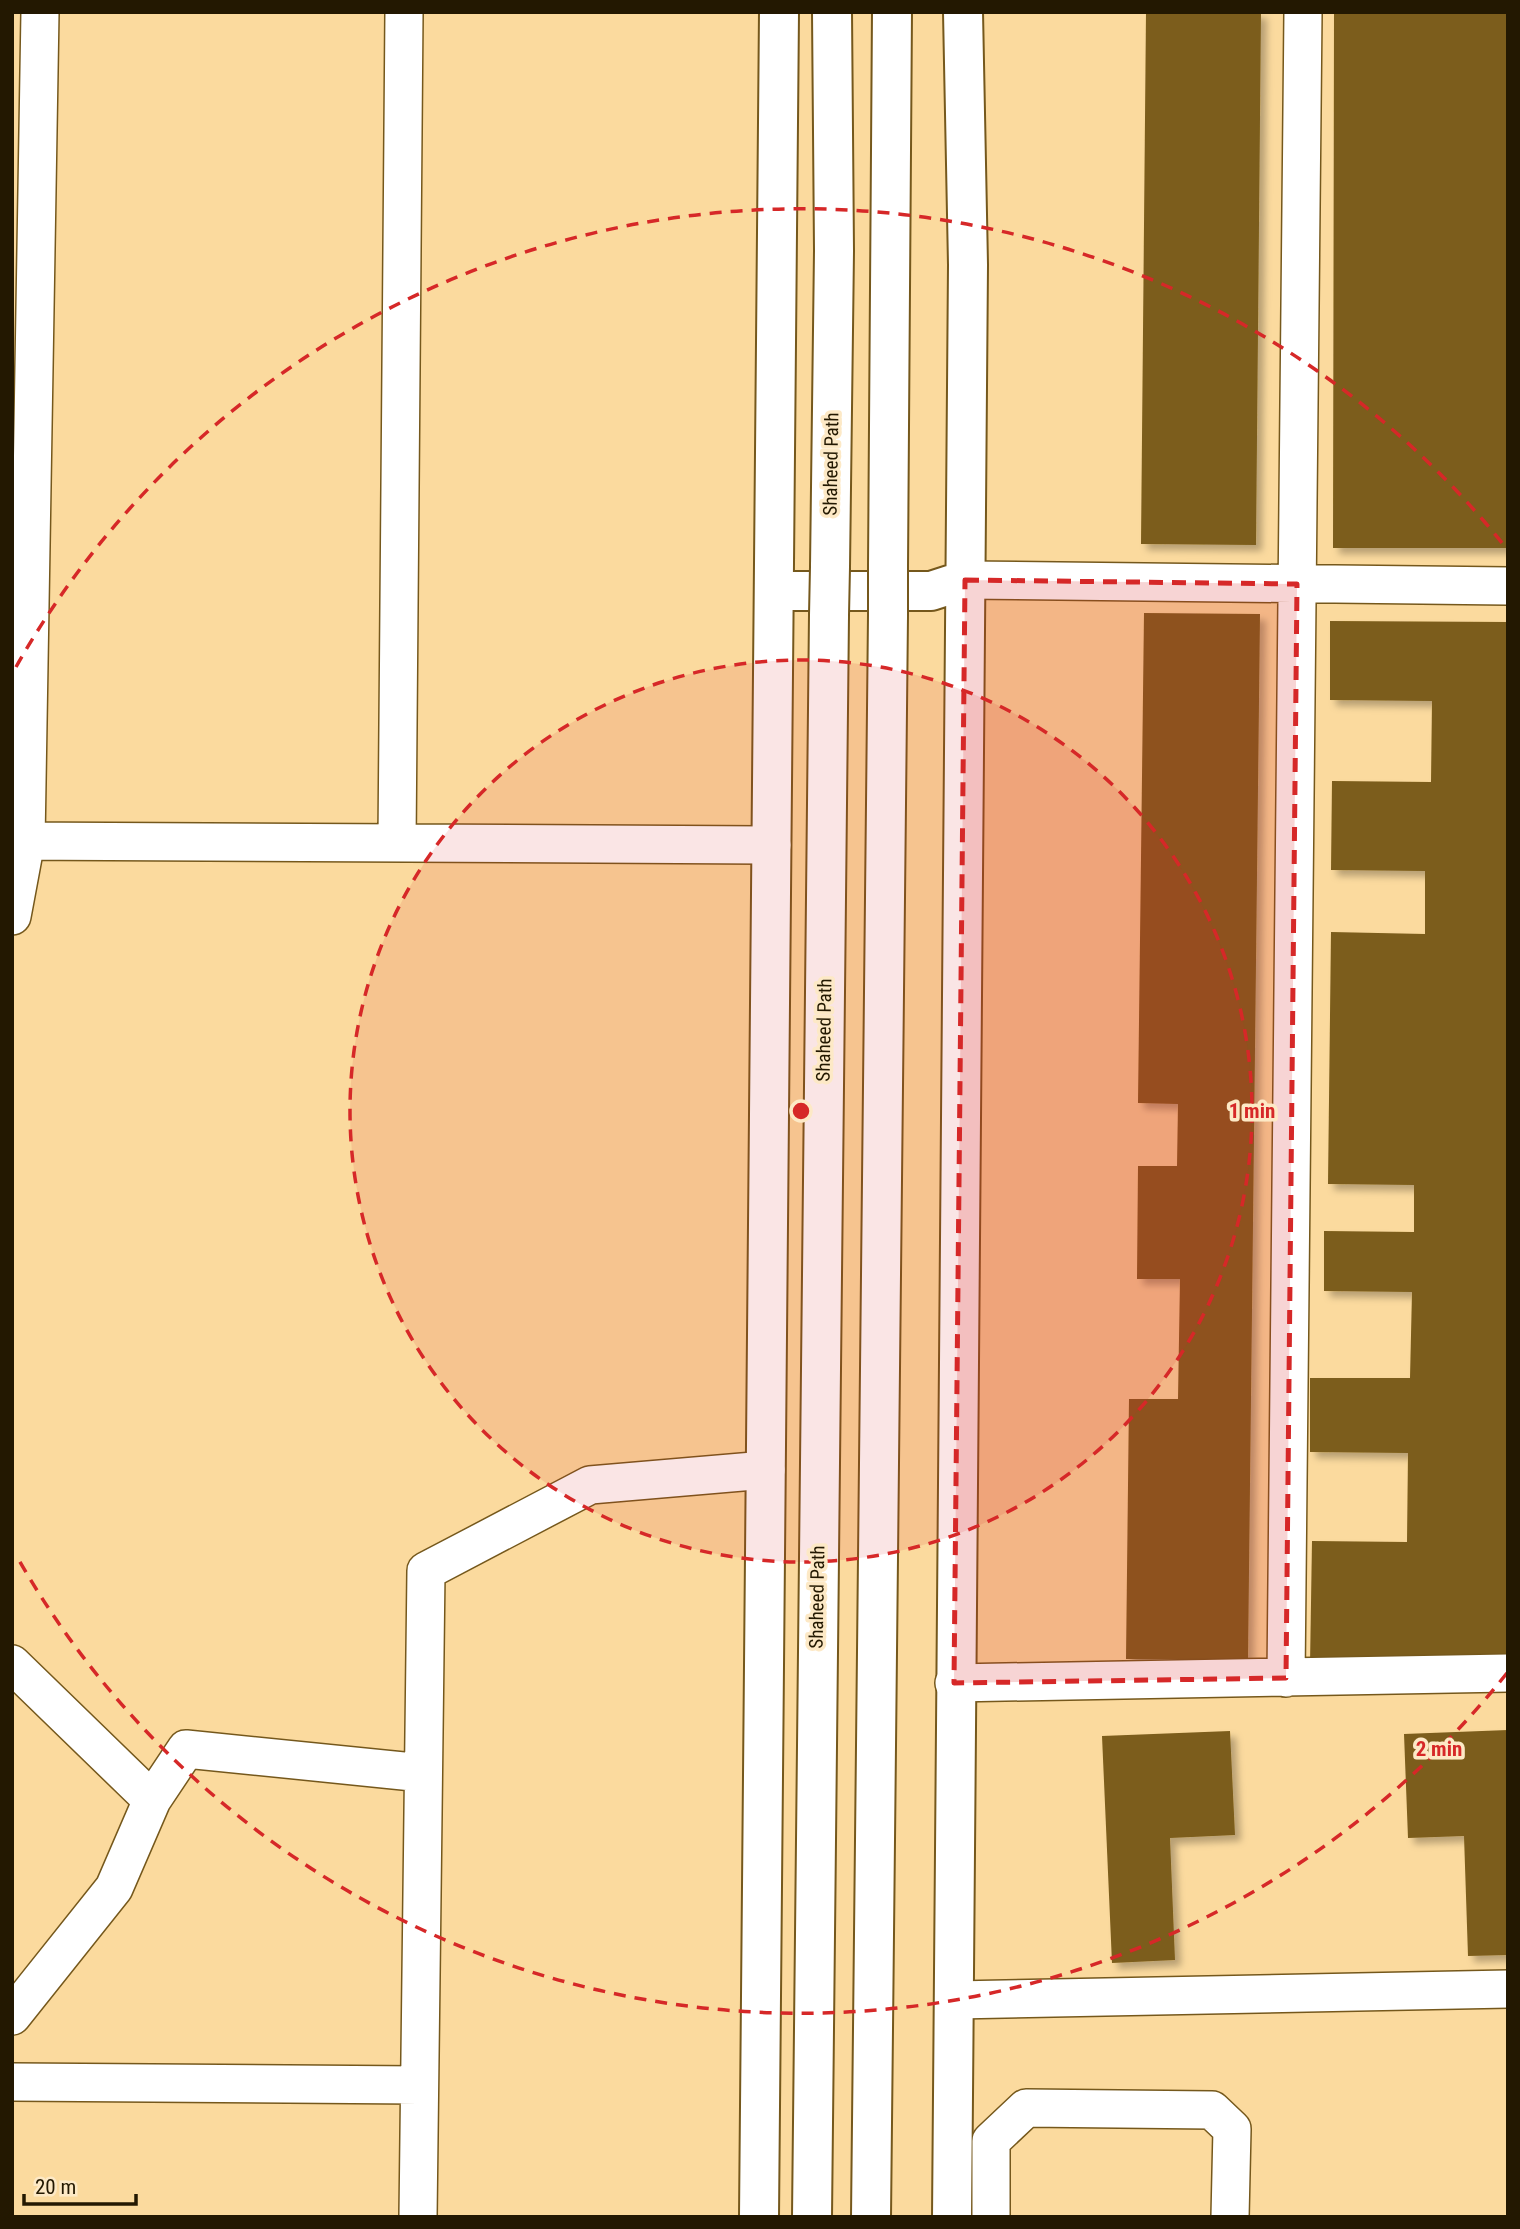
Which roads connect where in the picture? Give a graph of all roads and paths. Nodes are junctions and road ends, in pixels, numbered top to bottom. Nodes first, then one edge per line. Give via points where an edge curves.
1 (40, 12) edge
2 (404, 12) edge
3 (779, 12) edge
4 (832, 12) edge
5 (892, 12) edge
6 (963, 12) edge
7 (1303, 12) edge
8 (25, 114) edge
9 (22, 466) edge
10 (965, 580) junction
11 (1297, 584) junction
12 (1508, 586) edge
13 (774, 591) junction
14 (19, 841) edge
15 (397, 843) junction
16 (772, 845) junction
17 (12, 916) edge
18 (766, 1470) junction
19 (12, 1664) edge
20 (1508, 1674) edge
21 (1286, 1678) junction
22 (954, 1684) junction
23 (423, 1773) junction
24 (152, 1801) junction
25 (1508, 1989) edge
26 (955, 2000) junction
27 (12, 2016) edge
28 (12, 2082) edge
29 (419, 2084) junction
30 (418, 2217) edge
31 (759, 2217) edge
32 (812, 2217) edge
33 (871, 2217) edge
34 (952, 2217) edge
35 (990, 2217) edge
36 (1230, 2217) edge

1 - 8 street
2 - 15 street
3 - 13 main road
4 - 32 main road, Shaheed Path, bridge via 834,251
5 - 33 main road, bridge
6 - 10 main road via 968,265
7 - 11 street
8 - 9 street
9 - 14 street
10 - 11 street
10 - 13 main road via 931,592
10 - 22 main road
11 - 12 street
11 - 21 street
13 - 16 main road
14 - 15 street
14 - 17 street
15 - 16 street
16 - 18 main road
18 - 23 street via 590,1486 426,1571
18 - 31 main road
19 - 24 street
20 - 21 street
21 - 22 street
22 - 26 main road
23 - 24 street via 186,1749
23 - 29 street
24 - 27 street via 114,1888
25 - 26 street
26 - 34 main road
28 - 29 street
29 - 30 street
35 - 36 street via 991,2141 1026,2108 1039,2108 1212,2110 1232,2129

